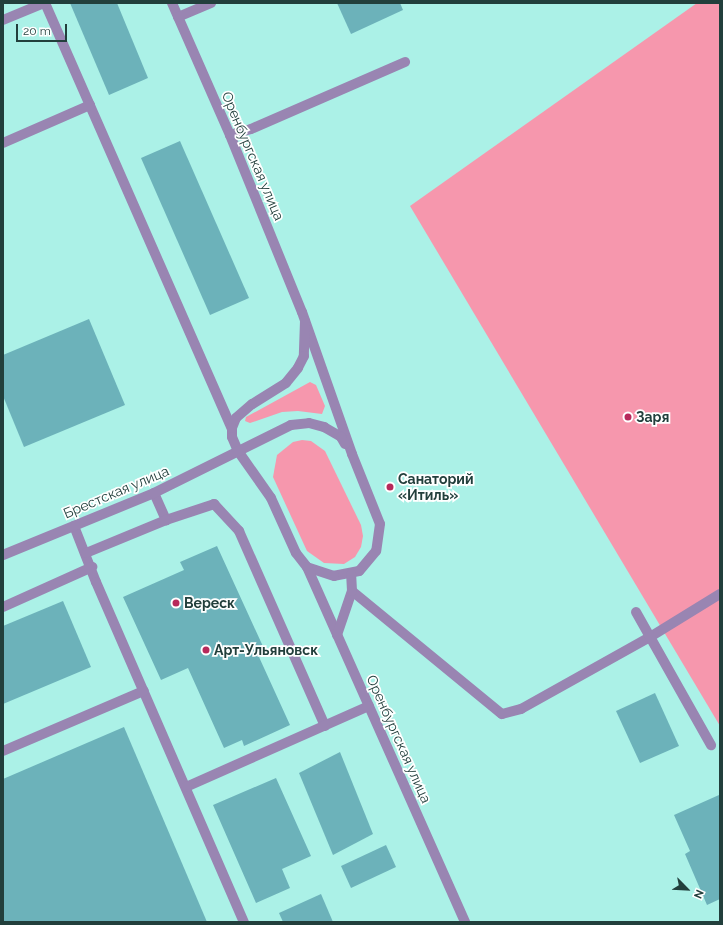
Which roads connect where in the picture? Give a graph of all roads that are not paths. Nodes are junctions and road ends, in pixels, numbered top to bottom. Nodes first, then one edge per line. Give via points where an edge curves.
1 (45, 3) edge
2 (172, 3) edge
3 (211, 3) edge
4 (178, 17) junction
5 (3, 20) edge
6 (405, 62) dead end
7 (90, 105) junction
8 (230, 135) junction
9 (3, 143) edge
10 (305, 321) junction
11 (232, 428) junction
12 (238, 451) junction
13 (352, 454) junction
14 (154, 493) junction
15 (166, 520) junction
16 (74, 526) junction
17 (86, 553) junction
18 (3, 555) edge
19 (92, 567) junction
20 (307, 567) junction
21 (351, 574) junction
22 (352, 591) junction
23 (720, 594) edge
24 (3, 607) edge
25 (636, 612) dead end
26 (337, 635) junction
27 (650, 637) junction
28 (144, 691) junction
29 (369, 706) junction
30 (325, 726) junction
31 (711, 745) dead end
32 (3, 751) edge
33 (186, 788) junction
34 (244, 922) edge
35 (465, 922) edge

1 - 5 street
1 - 7 street
2 - 4 street, Оренбургская улица
3 - 4 street
4 - 8 street, Оренбургская улица
6 - 8 street
7 - 9 street
7 - 11 street
8 - 10 street, Оренбургская улица
10 - 11 street, Оренбургская улица via 304,356 298,368 286,383 241,413
10 - 13 street, Оренбургская улица
11 - 12 street, Оренбургская улица via 232,437
12 - 13 street, Брестская улица via 291,425 309,423 324,427 341,437
12 - 14 street, Брестская улица
12 - 20 street, Оренбургская улица via 271,498 296,553
13 - 21 street, Оренбургская улица via 380,524 380,534 372,559 362,569
14 - 15 street
14 - 16 street, Брестская улица
15 - 17 street
15 - 30 street via 214,504 239,531
16 - 17 street
16 - 18 street, Брестская улица
17 - 19 street
19 - 24 street
19 - 28 street via 96,582
20 - 21 street, Оренбургская улица via 329,576
20 - 26 street, Оренбургская улица
21 - 22 street
22 - 26 street
22 - 27 street via 502,714 521,708
23 - 27 street
25 - 27 street
26 - 29 street, Оренбургская улица
27 - 31 street
28 - 32 street
28 - 33 street
29 - 30 street
29 - 35 street, Оренбургская улица
30 - 33 street
33 - 34 street

